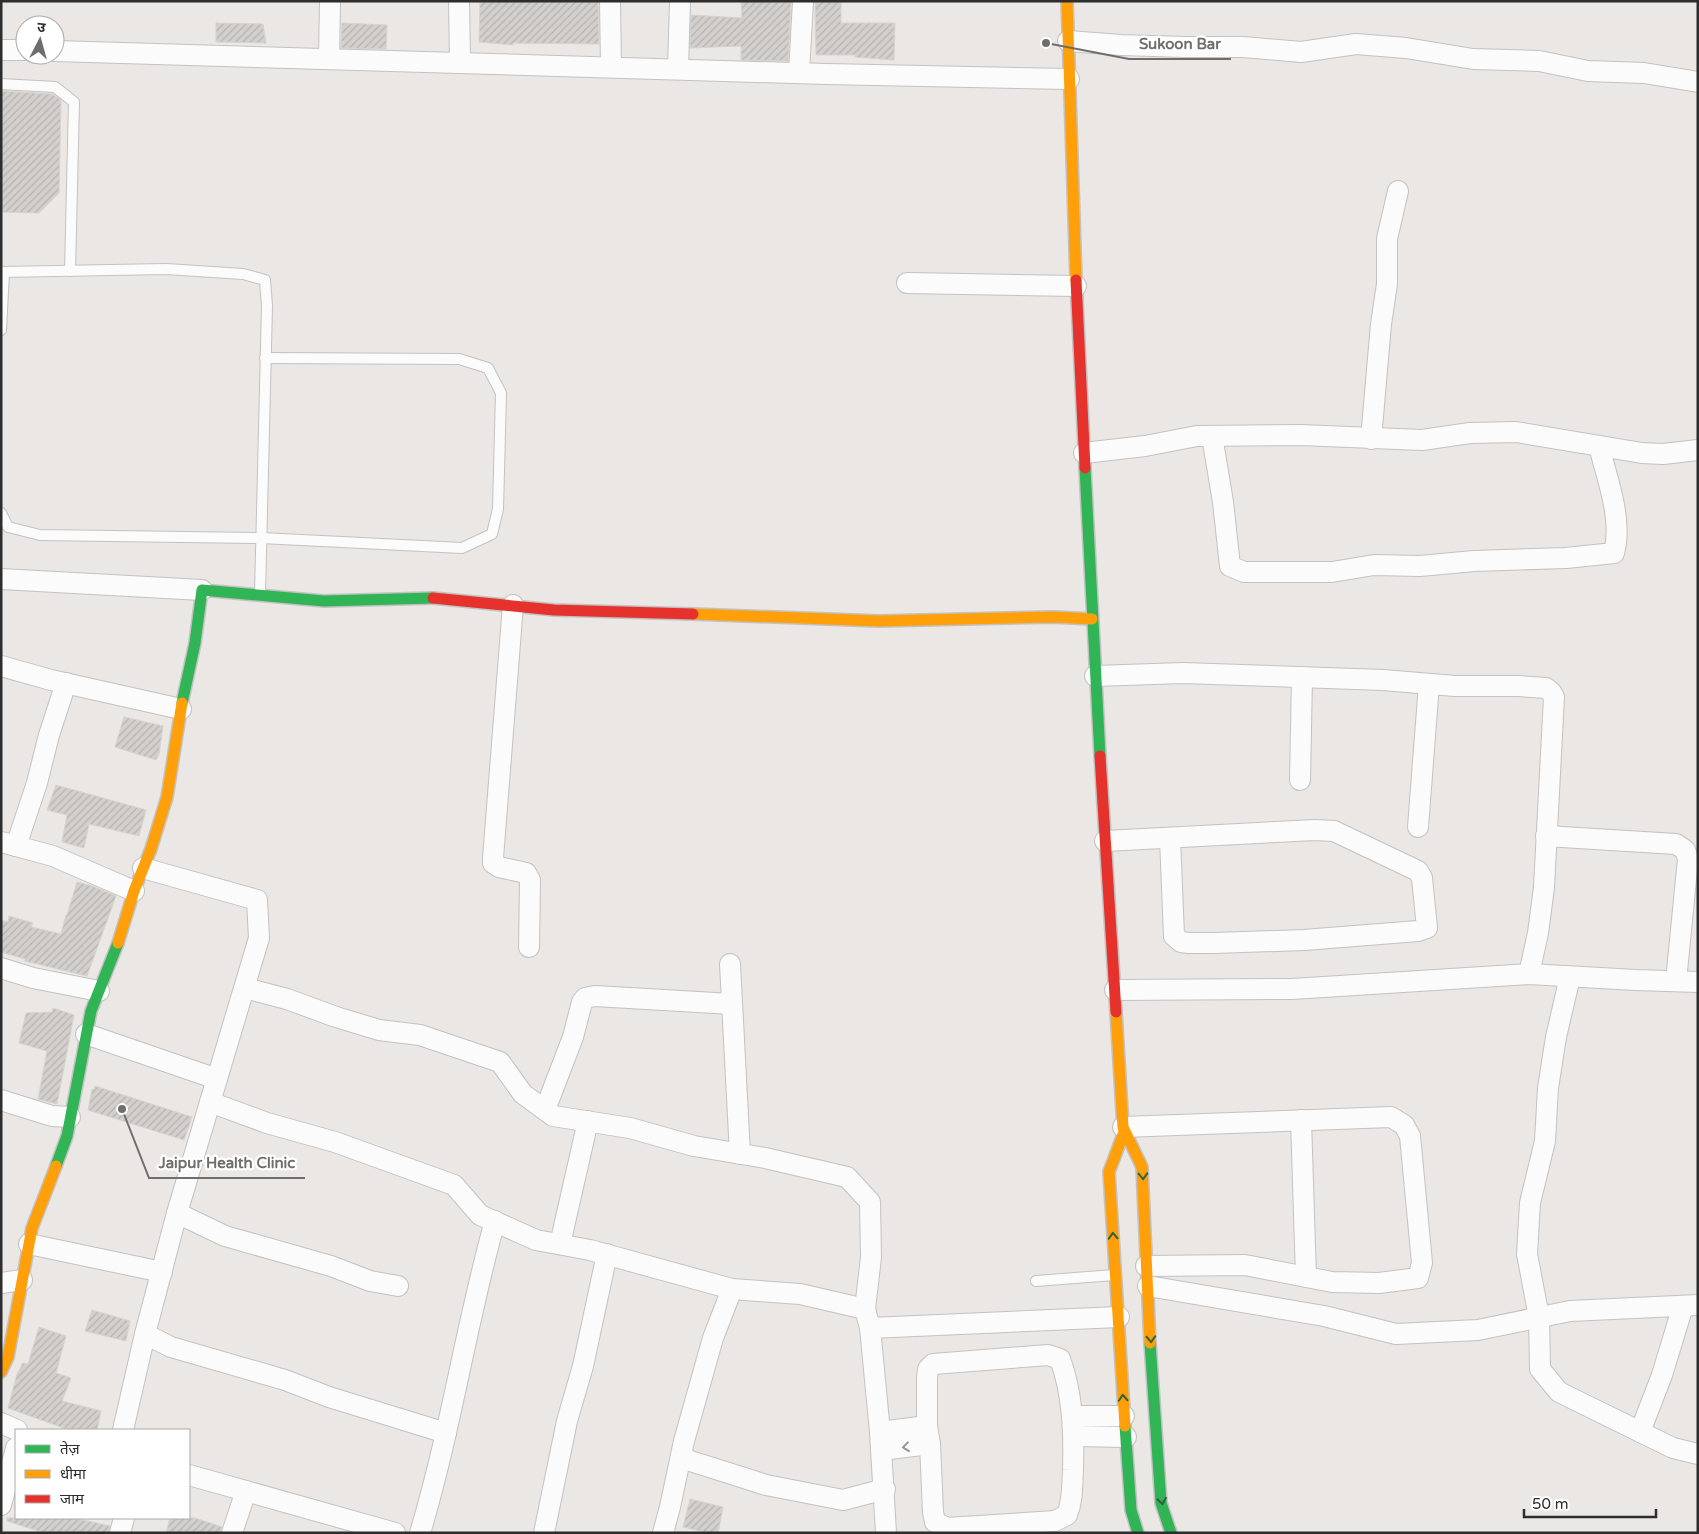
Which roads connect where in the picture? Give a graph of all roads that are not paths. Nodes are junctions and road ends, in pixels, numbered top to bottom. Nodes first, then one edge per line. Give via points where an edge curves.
1 (330, 1) edge
2 (459, 1) edge
3 (610, 1) edge
4 (680, 1) edge
5 (803, 1) edge
6 (1067, 1) edge
7 (1068, 41) junction
8 (1, 50) edge
9 (15, 50) edge
10 (65, 50) edge
11 (329, 58) junction
12 (460, 62) junction
13 (611, 67) junction
14 (678, 69) junction
15 (799, 73) junction
16 (1069, 79) junction
17 (1698, 82) edge
18 (1, 84) edge
19 (1398, 191) dead end
20 (70, 271) junction
21 (2, 272) edge
22 (907, 283) dead end
23 (1076, 286) junction
24 (1, 330) edge
25 (265, 358) junction
26 (1212, 436) junction
27 (1370, 439) junction
28 (1599, 446) junction
29 (1698, 450) edge
30 (1084, 453) junction
31 (1, 513) edge
32 (261, 538) junction
33 (1, 579) edge
34 (202, 590) junction
35 (260, 596) junction
36 (513, 605) junction
37 (1092, 619) junction
38 (1, 666) edge
39 (1095, 676) junction
40 (1302, 677) junction
41 (66, 683) junction
42 (1429, 684) junction
43 (181, 709) junction
44 (1300, 780) dead end
45 (1418, 827) dead end
46 (1546, 836) junction
47 (1170, 838) junction
48 (1105, 841) junction
49 (9, 844) edge
50 (143, 868) junction
51 (134, 891) junction
52 (529, 948) dead end
53 (730, 964) dead end
54 (1, 968) edge
55 (1529, 974) junction
56 (1570, 977) junction
57 (1676, 981) junction
58 (1698, 982) edge
59 (245, 988) junction
60 (1115, 990) junction
61 (99, 992) junction
62 (732, 1004) junction
63 (86, 1034) junction
64 (217, 1079) junction
65 (1, 1100) edge
66 (210, 1102) junction
67 (545, 1110) junction
68 (70, 1117) junction
69 (1300, 1120) junction
70 (588, 1121) junction
71 (1123, 1130) junction
72 (740, 1154) junction
73 (177, 1213) junction
74 (495, 1221) junction
75 (29, 1244) junction
76 (560, 1244) junction
77 (607, 1254) junction
78 (1146, 1266) junction
79 (162, 1272) junction
80 (1115, 1275) junction
81 (1306, 1277) junction
82 (22, 1280) junction
83 (1036, 1281) dead end
84 (1, 1283) edge
85 (398, 1286) dead end
86 (1148, 1286) junction
87 (732, 1289) junction
88 (1690, 1305) edge
89 (1119, 1317) junction
90 (867, 1318) junction
91 (1538, 1318) junction
92 (145, 1334) junction
93 (1, 1372) edge
94 (1124, 1416) junction
95 (1, 1423) edge
96 (1073, 1426) junction
97 (15, 1429) edge
98 (123, 1429) edge
99 (1640, 1432) junction
100 (446, 1433) junction
101 (929, 1435) junction
102 (1126, 1437) junction
103 (881, 1441) junction
104 (15, 1452) edge
105 (1698, 1454) edge
106 (681, 1458) junction
107 (190, 1475) edge
108 (885, 1489) junction
109 (246, 1491) junction
110 (1, 1506) edge
111 (124, 1519) edge
112 (120, 1533) edge
113 (232, 1533) edge
114 (395, 1533) edge
115 (420, 1533) edge
116 (544, 1533) edge
117 (663, 1533) edge
118 (886, 1533) edge
119 (1138, 1533) edge
120 (1171, 1533) edge

1 - 11 street
2 - 12 street
3 - 13 street
4 - 14 street
5 - 15 street
6 - 7 street
7 - 16 street
7 - 17 street via 1301,52 1356,44 1473,59 1539,62 1588,71 1644,73
8 - 9 street
10 - 11 street
11 - 12 street
12 - 13 street
13 - 14 street
14 - 15 street
15 - 16 street
16 - 23 street
18 - 20 lane via 55,87 74,102
19 - 27 street via 1387,239 1387,284
20 - 21 lane
20 - 25 lane via 166,269 244,274 265,280
21 - 24 lane
22 - 23 street
23 - 30 street
25 - 32 lane
25 - 32 lane via 459,359 488,368 501,393 498,509 492,534 462,548
26 - 27 street via 1301,435
26 - 28 street via 1230,566 1244,572 1272,573 1332,572 1374,565 1420,566 1614,553 1615,511
26 - 30 street
27 - 28 street via 1422,440 1470,433 1516,432
28 - 29 street via 1663,454
30 - 37 street
31 - 32 lane via 8,527 40,535
32 - 35 lane
33 - 34 street
34 - 35 street
34 - 43 street
35 - 36 street via 324,602 423,597
36 - 37 street via 554,610 879,621 1053,616
36 - 52 street via 493,863 529,876
37 - 39 street
38 - 41 street
39 - 40 street via 1183,673
39 - 48 street
40 - 42 street
40 - 44 street
41 - 43 street
41 - 49 street via 48,735 37,783
42 - 45 street
42 - 46 street via 1518,686 1546,688 1551,692 1554,697
43 - 50 street via 167,797
46 - 55 street via 1542,896
46 - 57 street via 1676,844 1685,850 1688,858
47 - 47 street via 1334,831 1418,871 1422,878 1427,928 1304,940 1181,942 1174,936
47 - 48 street
48 - 60 street
49 - 51 street via 53,856
50 - 51 street
50 - 59 street via 256,900 259,938
51 - 61 street
53 - 62 street
54 - 61 street
55 - 56 street
55 - 60 street via 1292,989
56 - 57 street
56 - 91 street via 1548,1088 1546,1140 1530,1204 1527,1254
57 - 58 street
59 - 64 street
59 - 67 street via 379,1030 420,1035 500,1062 523,1094
60 - 71 street
61 - 63 street
62 - 67 street via 585,998
62 - 72 street
63 - 64 street
63 - 68 street
64 - 66 street
65 - 68 street via 52,1116
66 - 73 street
66 - 74 street via 454,1185 480,1215
67 - 70 street via 553,1116
68 - 75 street via 67,1136
69 - 71 street
69 - 81 street
69 - 81 street via 1391,1117 1404,1124 1410,1136 1422,1263 1418,1278 1379,1283 1332,1282
70 - 72 street
70 - 76 street
71 -> 78 street via 1142,1168
80 -> 71 street via 1109,1172
72 - 90 street via 847,1177 870,1202
73 - 79 street
73 - 85 street via 226,1236 332,1266 370,1281
74 - 76 street via 536,1240
74 - 100 street via 480,1273
75 - 79 street
75 - 82 street
76 - 77 street
77 - 87 street
77 - 116 street via 583,1366 566,1421
78 - 81 street via 1245,1265
78 - 86 street
79 - 92 street
80 - 83 lane
80 - 89 street
82 - 84 street
82 - 93 street via 8,1357
86 - 91 street via 1324,1316 1396,1334 1478,1330
86 -> 120 street via 1162,1503
87 - 90 street via 800,1294
87 - 106 street via 713,1338
88 - 91 street via 1570,1311
88 - 99 street
89 - 90 street
94 -> 89 street
90 - 103 street
91 - 99 street via 1540,1369 1559,1392
92 - 98 street
92 - 100 street via 171,1347 285,1380
94 - 96 street
94 - 102 street
95 - 97 street
96 - 101 street via 1065,1371 1060,1359 1048,1355 934,1364 928,1369 927,1378
96 - 101 street via 1072,1504 1067,1515 1055,1521 947,1528 936,1522 933,1512
96 - 102 street
99 - 105 street via 1673,1448
100 - 115 street
101 - 103 street
102 - 119 street via 1132,1510
103 - 108 street
104 - 110 street
106 - 108 street via 766,1485 843,1500
106 - 117 street
107 - 109 street
108 - 118 street
109 - 113 street
109 - 114 street
111 - 112 street

